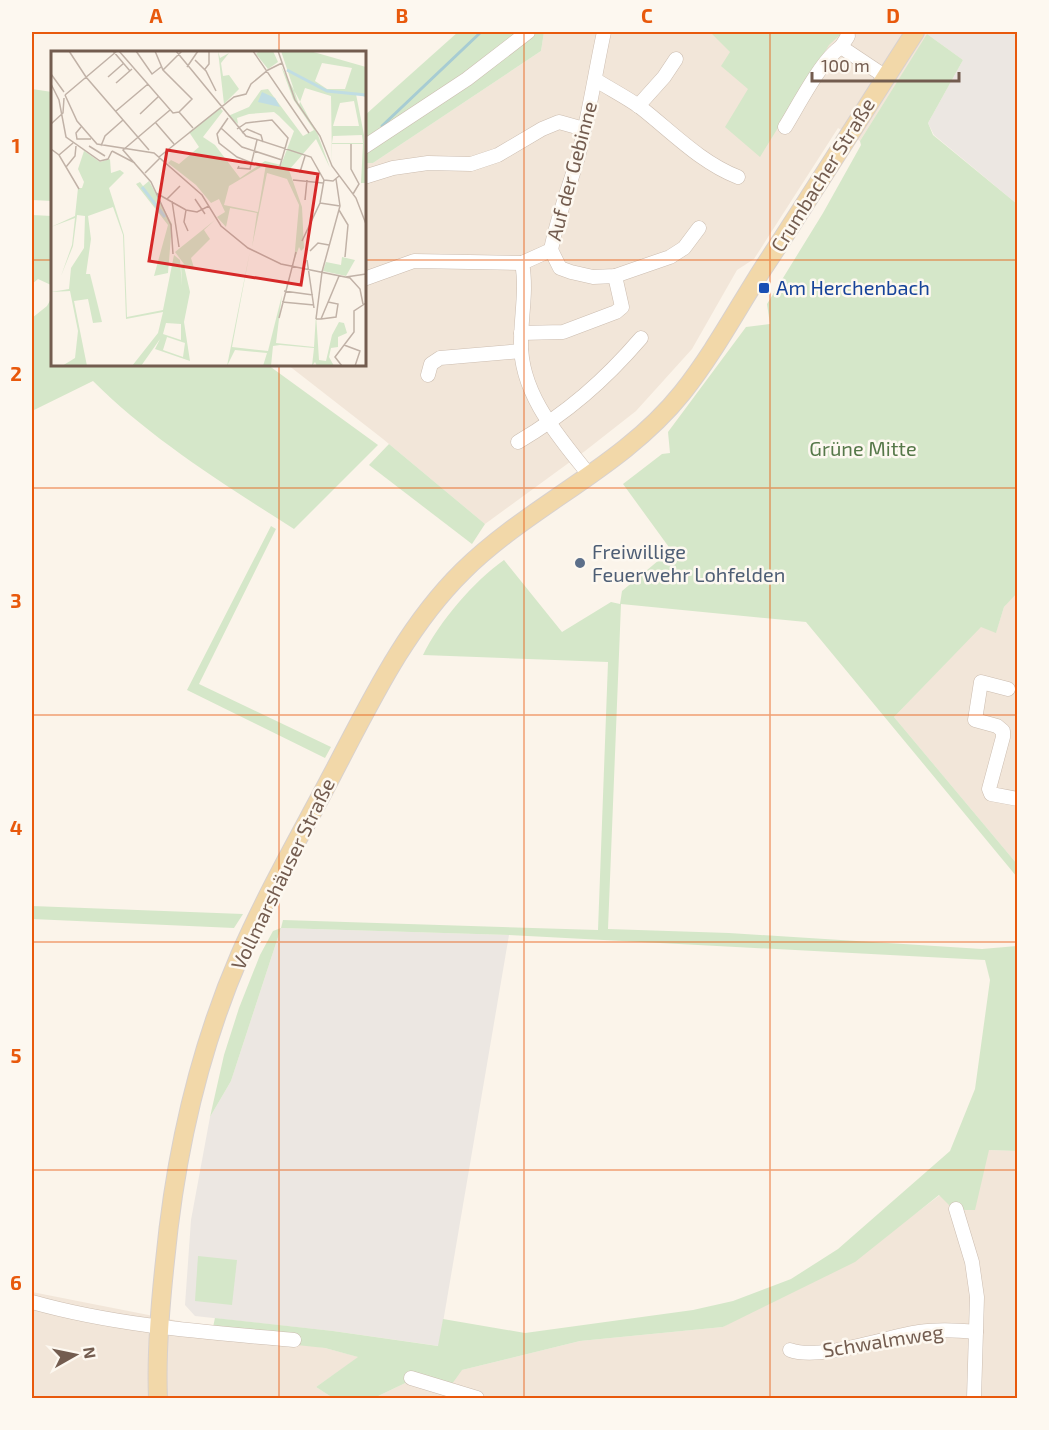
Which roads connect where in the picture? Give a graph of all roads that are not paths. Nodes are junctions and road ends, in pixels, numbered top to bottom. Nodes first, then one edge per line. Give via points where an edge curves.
1 (528, 32) edge
2 (604, 32) edge
3 (847, 32) edge
4 (915, 32) edge
5 (841, 47) junction
6 (676, 59) dead end
7 (886, 77) junction
8 (596, 80) junction
9 (638, 106) junction
10 (784, 127) dead end
11 (584, 129) junction
12 (366, 146) edge
13 (366, 176) edge
14 (738, 177) dead end
15 (699, 228) dead end
16 (550, 250) junction
17 (522, 263) junction
18 (615, 276) junction
19 (366, 278) edge
20 (521, 333) junction
21 (641, 338) dead end
22 (521, 351) junction
23 (428, 375) dead end
24 (550, 423) junction
25 (518, 442) dead end
26 (590, 476) junction
27 (499, 538) joint
28 (1008, 689) dead end
29 (1017, 799) edge
30 (956, 1209) dead end
31 (32, 1302) edge
32 (158, 1327) junction
33 (976, 1332) junction
34 (294, 1340) dead end
35 (790, 1350) dead end
36 (411, 1378) dead end
37 (158, 1398) edge
38 (477, 1398) edge
39 (974, 1398) edge

1 - 12 street via 467,79
2 - 8 street, Auf der Gebinne
3 - 5 street
4 - 7 main road, Crumbacher Straße
5 - 7 street
5 - 10 street
6 - 9 street
7 - 26 main road, Crumbacher Straße via 698,372 650,429
8 - 9 street
8 - 11 street, Auf der Gebinne
9 - 14 street via 704,159
11 - 13 street via 559,122 498,155 471,164 428,163
11 - 16 street, Auf der Gebinne
15 - 18 street via 684,248 670,257
16 - 17 street, Auf der Gebinne
16 - 18 street via 560,268 593,277
17 - 19 street via 414,261
17 - 20 street via 525,278
18 - 20 street via 622,307 616,312 563,332
20 - 22 street
21 - 24 street via 615,368
22 - 23 street via 440,358 431,364
22 - 24 street via 536,403
24 - 25 street
24 - 26 street
26 - 27 main road, Crumbacher Straße
27 - 32 main road, Vollmarshäuser Straße via 455,579 413,631 376,691 239,958 208,1040 177,1164
28 - 29 street via 981,682 975,720 1003,731 991,794
30 - 33 street via 972,1262
31 - 32 street
32 - 34 street
32 - 37 main road, Vollmarshäuser Straße
33 - 35 street, Schwalmweg via 921,1331 824,1352 800,1354
33 - 39 street
36 - 38 street

